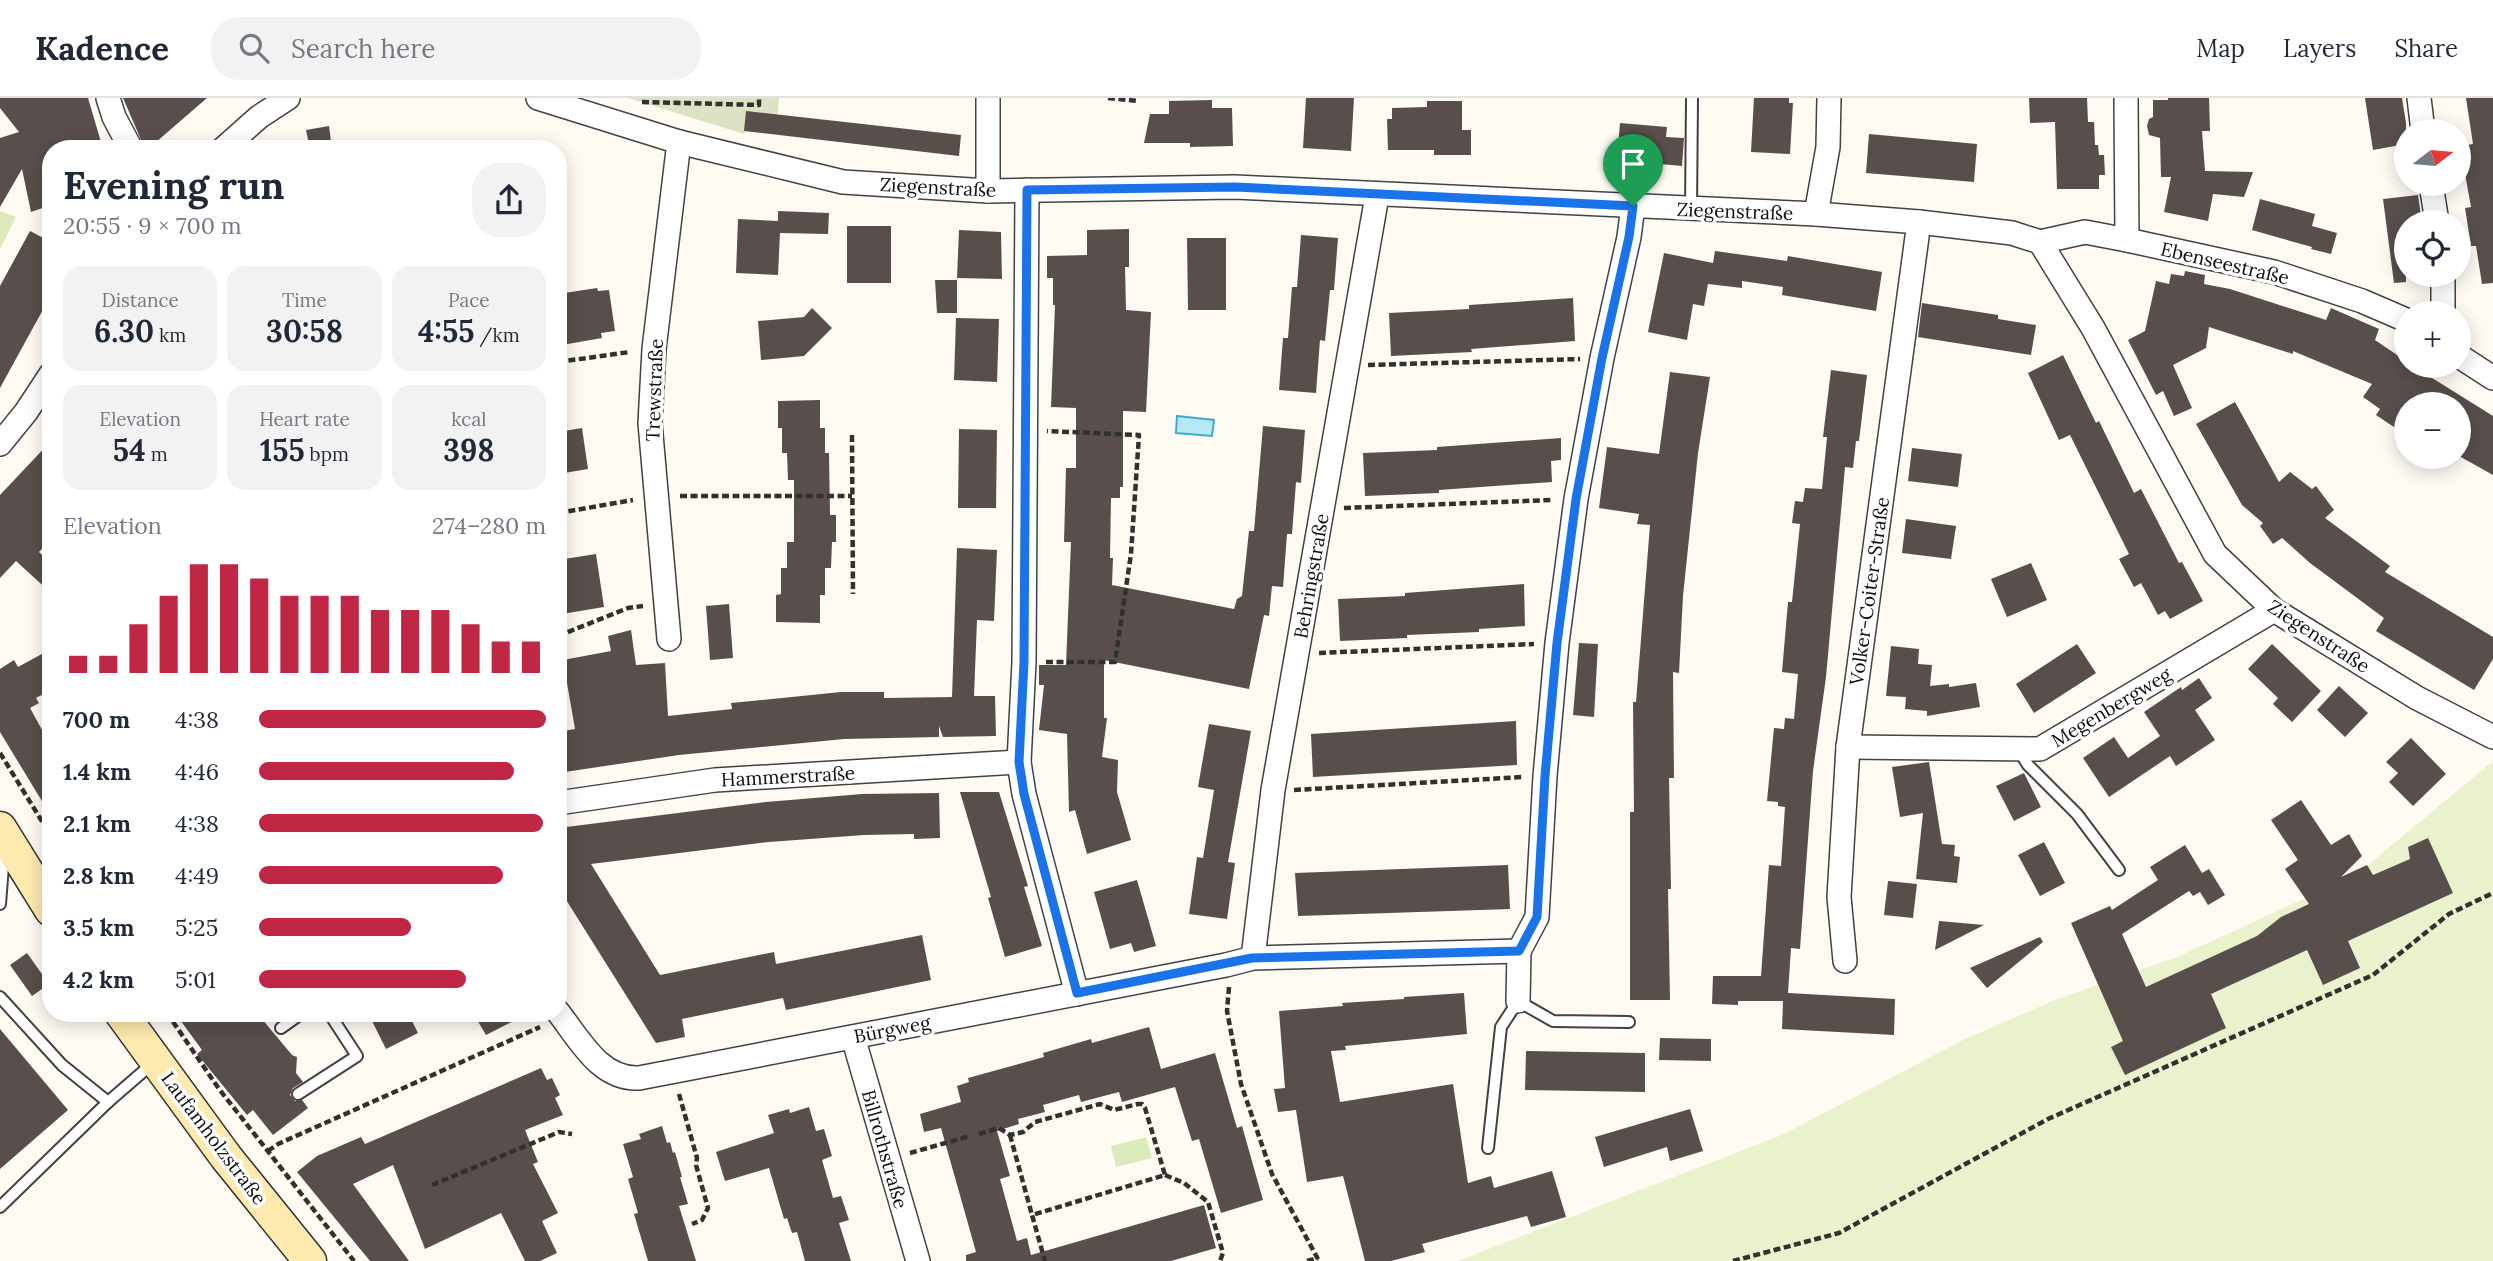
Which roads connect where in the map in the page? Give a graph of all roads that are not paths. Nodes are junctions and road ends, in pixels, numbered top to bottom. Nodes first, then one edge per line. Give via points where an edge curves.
1 (108, 98) edge
2 (288, 98) edge
3 (538, 98) edge
4 (988, 98) edge
5 (1692, 98) edge
6 (1829, 98) edge
7 (2126, 98) edge
8 (2418, 98) edge
9 (2421, 119) edge
10 (126, 140) edge
11 (233, 140) edge
12 (679, 142) junction
13 (1027, 190) junction
14 (988, 191) junction
15 (1377, 196) junction
16 (1633, 206) junction
17 (1691, 209) junction
18 (1816, 214) junction
19 (1919, 222) junction
20 (2127, 240) junction
21 (2040, 242) junction
22 (2394, 315) edge
23 (2471, 364) edge
24 (2493, 378) edge
25 (42, 388) edge
26 (0, 444) edge
27 (2274, 610) junction
28 (669, 639) dead end
29 (2493, 737) edge
30 (1848, 747) junction
31 (2018, 749) junction
32 (1019, 762) junction
33 (567, 802) edge
34 (0, 828) edge
35 (2119, 870) dead end
36 (42, 896) edge
37 (0, 904) edge
38 (1519, 951) junction
39 (1252, 958) junction
40 (1845, 961) dead end
41 (1077, 993) junction
42 (0, 997) edge
43 (1518, 1001) junction
44 (128, 1022) edge
45 (289, 1022) edge
46 (335, 1022) edge
47 (557, 1022) edge
48 (1629, 1022) dead end
49 (281, 1028) dead end
50 (852, 1037) junction
51 (156, 1060) junction
52 (298, 1094) dead end
53 (108, 1102) junction
54 (1488, 1148) dead end
55 (0, 1207) edge
56 (310, 1261) edge
57 (918, 1261) edge

1 - 10 street
2 - 11 street
3 - 12 street, Ziegenstraße
4 - 14 street
5 - 17 lane
6 - 18 street via 1828,147
7 - 20 street
8 - 9 street
12 - 14 street, Ziegenstraße via 843,182
12 - 28 street, Trewstraße via 654,349 650,423
13 - 14 street, Ziegenstraße
13 - 15 street, Ziegenstraße via 1235,187
13 - 32 street via 1024,662
15 - 16 street, Ziegenstraße
15 - 39 street, Behringstraße via 1273,790
16 - 17 street, Ziegenstraße
16 - 38 street via 1576,499 1557,643 1537,917
17 - 18 street, Ziegenstraße
18 - 19 street, Ziegenstraße
19 - 21 street, Ziegenstraße via 2011,233
19 - 30 street, Volker-Coiter-Straße
20 - 21 street, Ebenseestraße via 2085,232
20 - 22 street, Ebenseestraße via 2274,272
21 - 27 street, Ziegenstraße via 2093,328 2215,554
23 - 24 street
25 - 26 street
27 - 29 street, Ziegenstraße via 2417,698
27 - 31 street, Megenbergweg via 2040,749
30 - 31 street, Megenbergweg
30 - 40 street, Volker-Coiter-Straße via 1839,897
31 - 35 lane via 2077,814
32 - 33 street, Hammerstraße via 715,780
32 - 41 street
34 - 36 main road
34 - 37 lane
38 - 39 street, Bürgweg
38 - 43 street
39 - 41 street, Bürgweg
41 - 50 street, Bürgweg
42 - 53 lane via 62,1066
43 - 48 lane via 1553,1021
43 - 54 lane via 1501,1027
44 - 51 main road, Laufamholzstraße
45 - 49 lane
46 - 52 lane via 357,1056
47 - 50 street, Bürgweg via 598,1063 625,1079
50 - 57 street, Billrothstraße
51 - 53 lane
51 - 56 main road, Laufamholzstraße
53 - 55 lane

